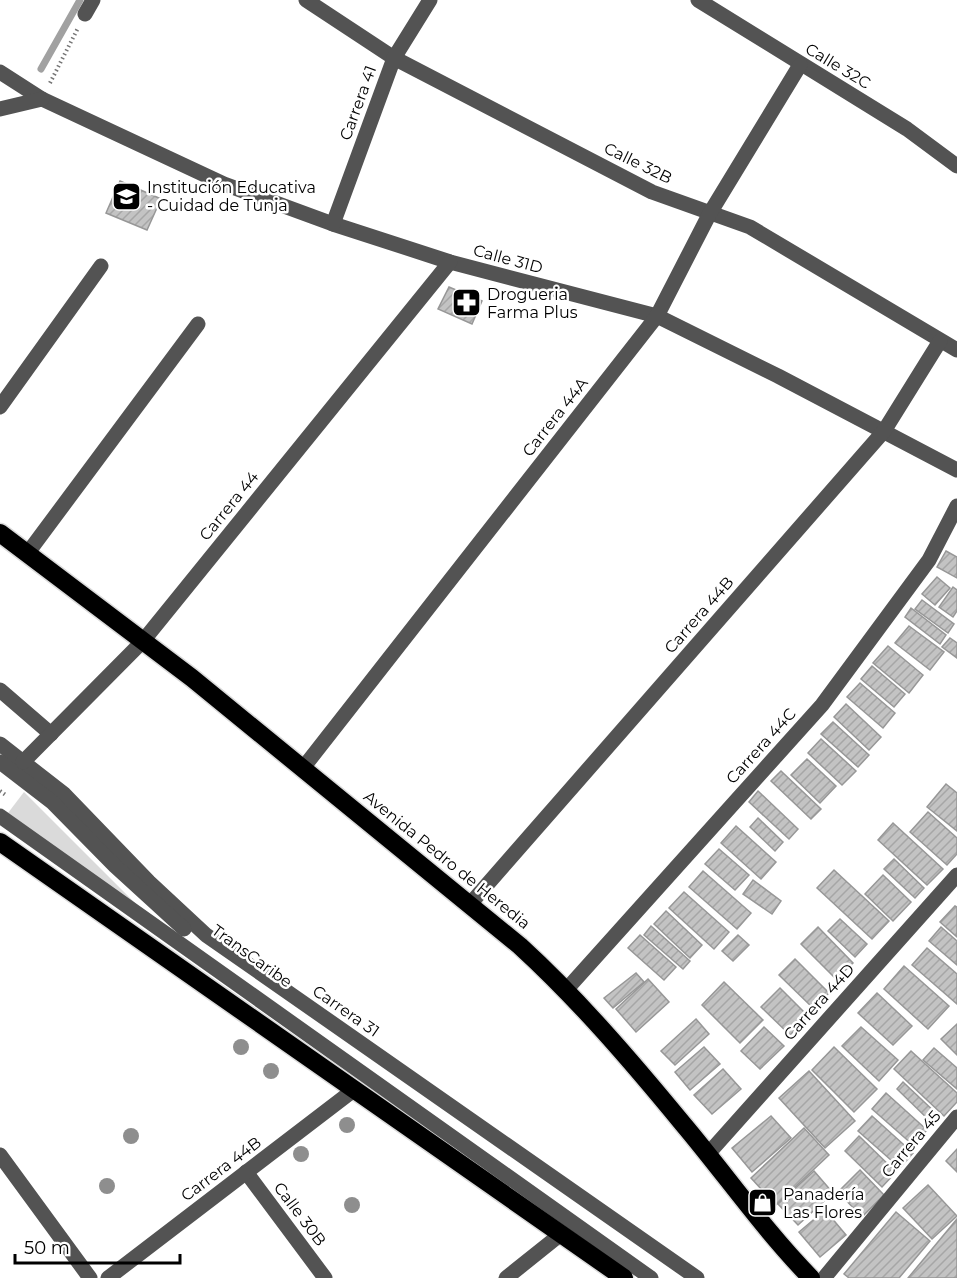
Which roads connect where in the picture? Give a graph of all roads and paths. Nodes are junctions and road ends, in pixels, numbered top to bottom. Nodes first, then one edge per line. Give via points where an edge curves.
1 (93, 0) edge
2 (306, 0) edge
3 (430, 0) edge
4 (698, 0) edge
5 (85, 14) joint
6 (394, 58) junction
7 (800, 64) junction
8 (0, 72) edge
9 (42, 99) junction
10 (0, 109) edge
11 (957, 166) edge
12 (710, 213) junction
13 (333, 224) junction
14 (450, 262) junction
15 (101, 266) dead end
16 (657, 316) junction
17 (198, 324) dead end
18 (940, 341) junction
19 (957, 350) edge
20 (0, 407) edge
21 (884, 431) junction
22 (957, 470) edge
23 (957, 506) edge
24 (0, 534) edge
25 (27, 554) junction
26 (143, 641) junction
27 (0, 690) edge
28 (51, 734) junction
29 (0, 744) edge
30 (0, 762) edge
31 (23, 762) junction
32 (303, 768) junction
33 (0, 791) edge
34 (7, 796) dead end
35 (0, 816) edge
36 (0, 842) edge
37 (957, 875) edge
38 (471, 903) junction
39 (566, 990) junction
40 (355, 1089) junction
41 (957, 1117) edge
42 (708, 1154) junction
43 (0, 1155) edge
44 (246, 1172) junction
45 (561, 1233) junction
46 (90, 1278) edge
47 (108, 1278) edge
48 (325, 1278) edge
49 (506, 1278) edge
50 (624, 1278) edge
51 (651, 1278) edge
52 (680, 1278) edge
53 (697, 1278) edge
54 (811, 1278) edge
55 (824, 1278) edge

1 - 5 street
2 - 6 street, Calle 32B
3 - 6 street, Carrera 41
4 - 7 street, Calle 32C
5 - 9 path
6 - 12 street, Calle 32B via 652,192
6 - 13 street, Carrera 41
7 - 11 street, Calle 32C via 907,129
7 - 12 street, Carrera 44A
8 - 9 street, Calle 31D
9 - 10 street
9 - 13 street, Calle 31D via 224,184
12 - 16 street, Carrera 44A
12 - 18 street, Calle 32B via 750,227
13 - 14 street, Calle 31D
14 - 16 street, Calle 31D
14 - 26 street, Carrera 44
15 - 20 street
16 - 21 street, Calle 31D
16 - 32 street, Carrera 44A
17 - 25 street
18 - 19 street, Calle 32B
18 - 21 street, Carrera 44B
21 - 22 street, Calle 31D
21 - 38 street, Carrera 44B
23 - 39 street, Carrera 44C via 929,560 822,705
24 - 25 highway, Avenida Pedro de Heredia
25 - 26 highway, Avenida Pedro de Heredia
26 - 28 street, Carrera 44
26 - 32 highway, Avenida Pedro de Heredia
27 - 28 street
28 - 31 street, Carrera 44
29 - 31 street, Carrera 31
30 - 52 street, TransCaribe via 52,802 142,893 214,952
31 - 53 street, Carrera 31 via 64,794 206,935
32 - 38 highway, Avenida Pedro de Heredia
33 - 34 path
35 - 51 street, TransCaribe
36 - 40 highway
37 - 42 street, Carrera 44D
38 - 39 highway, Avenida Pedro de Heredia
39 - 42 highway, Avenida Pedro de Heredia
40 - 44 street, Carrera 44B
40 - 45 highway
41 - 55 street, Carrera 45
42 - 54 highway, Avenida Pedro de Heredia
43 - 46 street
44 - 47 street, Carrera 44B
44 - 48 street, Calle 30B
45 - 49 street
45 - 50 highway

